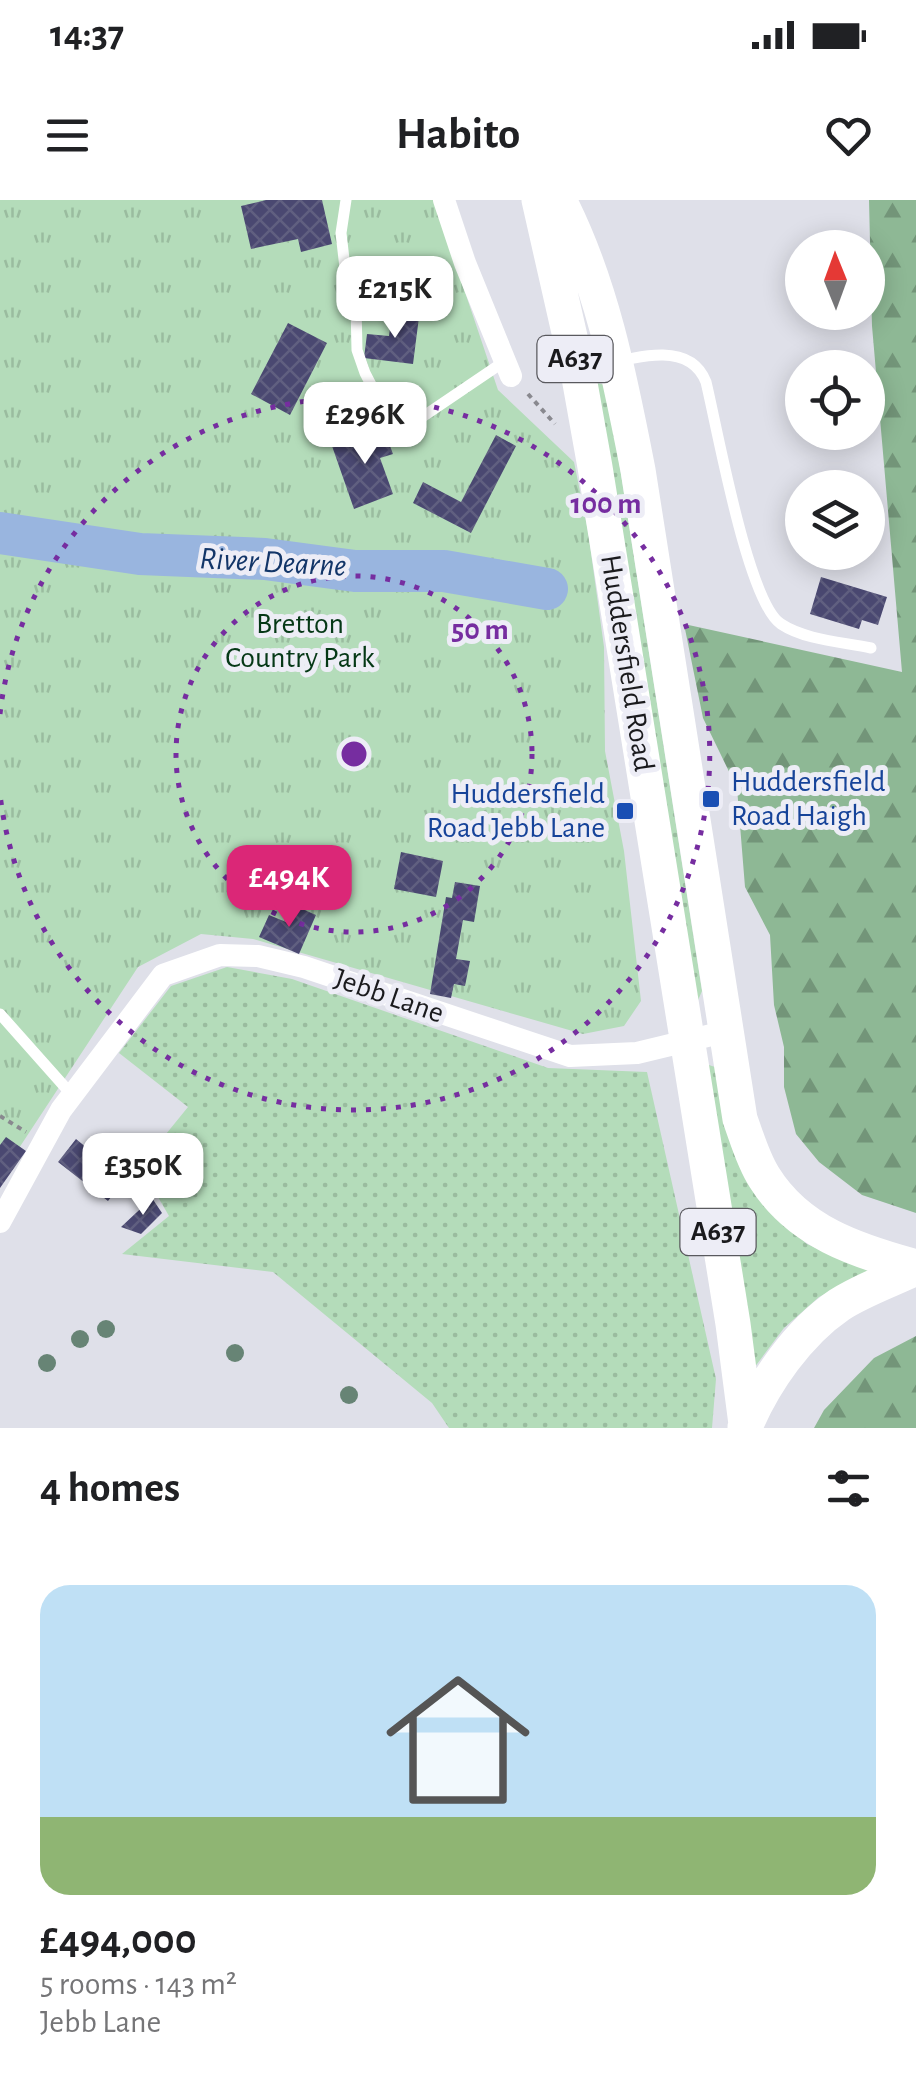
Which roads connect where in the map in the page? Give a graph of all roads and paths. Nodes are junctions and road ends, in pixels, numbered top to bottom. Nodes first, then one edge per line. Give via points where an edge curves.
1 (346, 200) edge
2 (444, 200) edge
3 (539, 200) edge
4 (560, 200) edge
5 (618, 363) junction
6 (508, 368) junction
7 (578, 372) junction
8 (559, 428) dead end
9 (870, 648) dead end
10 (0, 1014) edge
11 (728, 1031) junction
12 (688, 1040) junction
13 (72, 1095) junction
14 (0, 1116) edge
15 (42, 1142) junction
16 (0, 1222) edge
17 (916, 1268) edge
18 (745, 1426) edge

1 - 6 lane via 341,233 356,304 357,350 391,423 409,426
2 - 6 street
3 - 7 highway, Huddersfield Road / A637
4 - 5 highway, Huddersfield Road via 580,241
5 - 7 lane
5 - 9 lane via 672,354 702,372 754,580 770,613 800,632
5 - 11 highway, Huddersfield Road
6 - 8 path
7 - 12 highway, Huddersfield Road / A637
10 - 13 lane
11 - 12 street, Jebb Lane
11 - 17 highway, Huddersfield Road / A637 via 740,1119 762,1174 787,1209 827,1236
12 - 13 street, Jebb Lane via 636,1053 570,1056 304,968 220,955 163,976
12 - 18 highway, Huddersfield Road / A637
13 - 15 street, Jebb Lane
14 - 15 path
15 - 16 street, Jebb Lane
17 - 18 highway via 841,1304 800,1339

